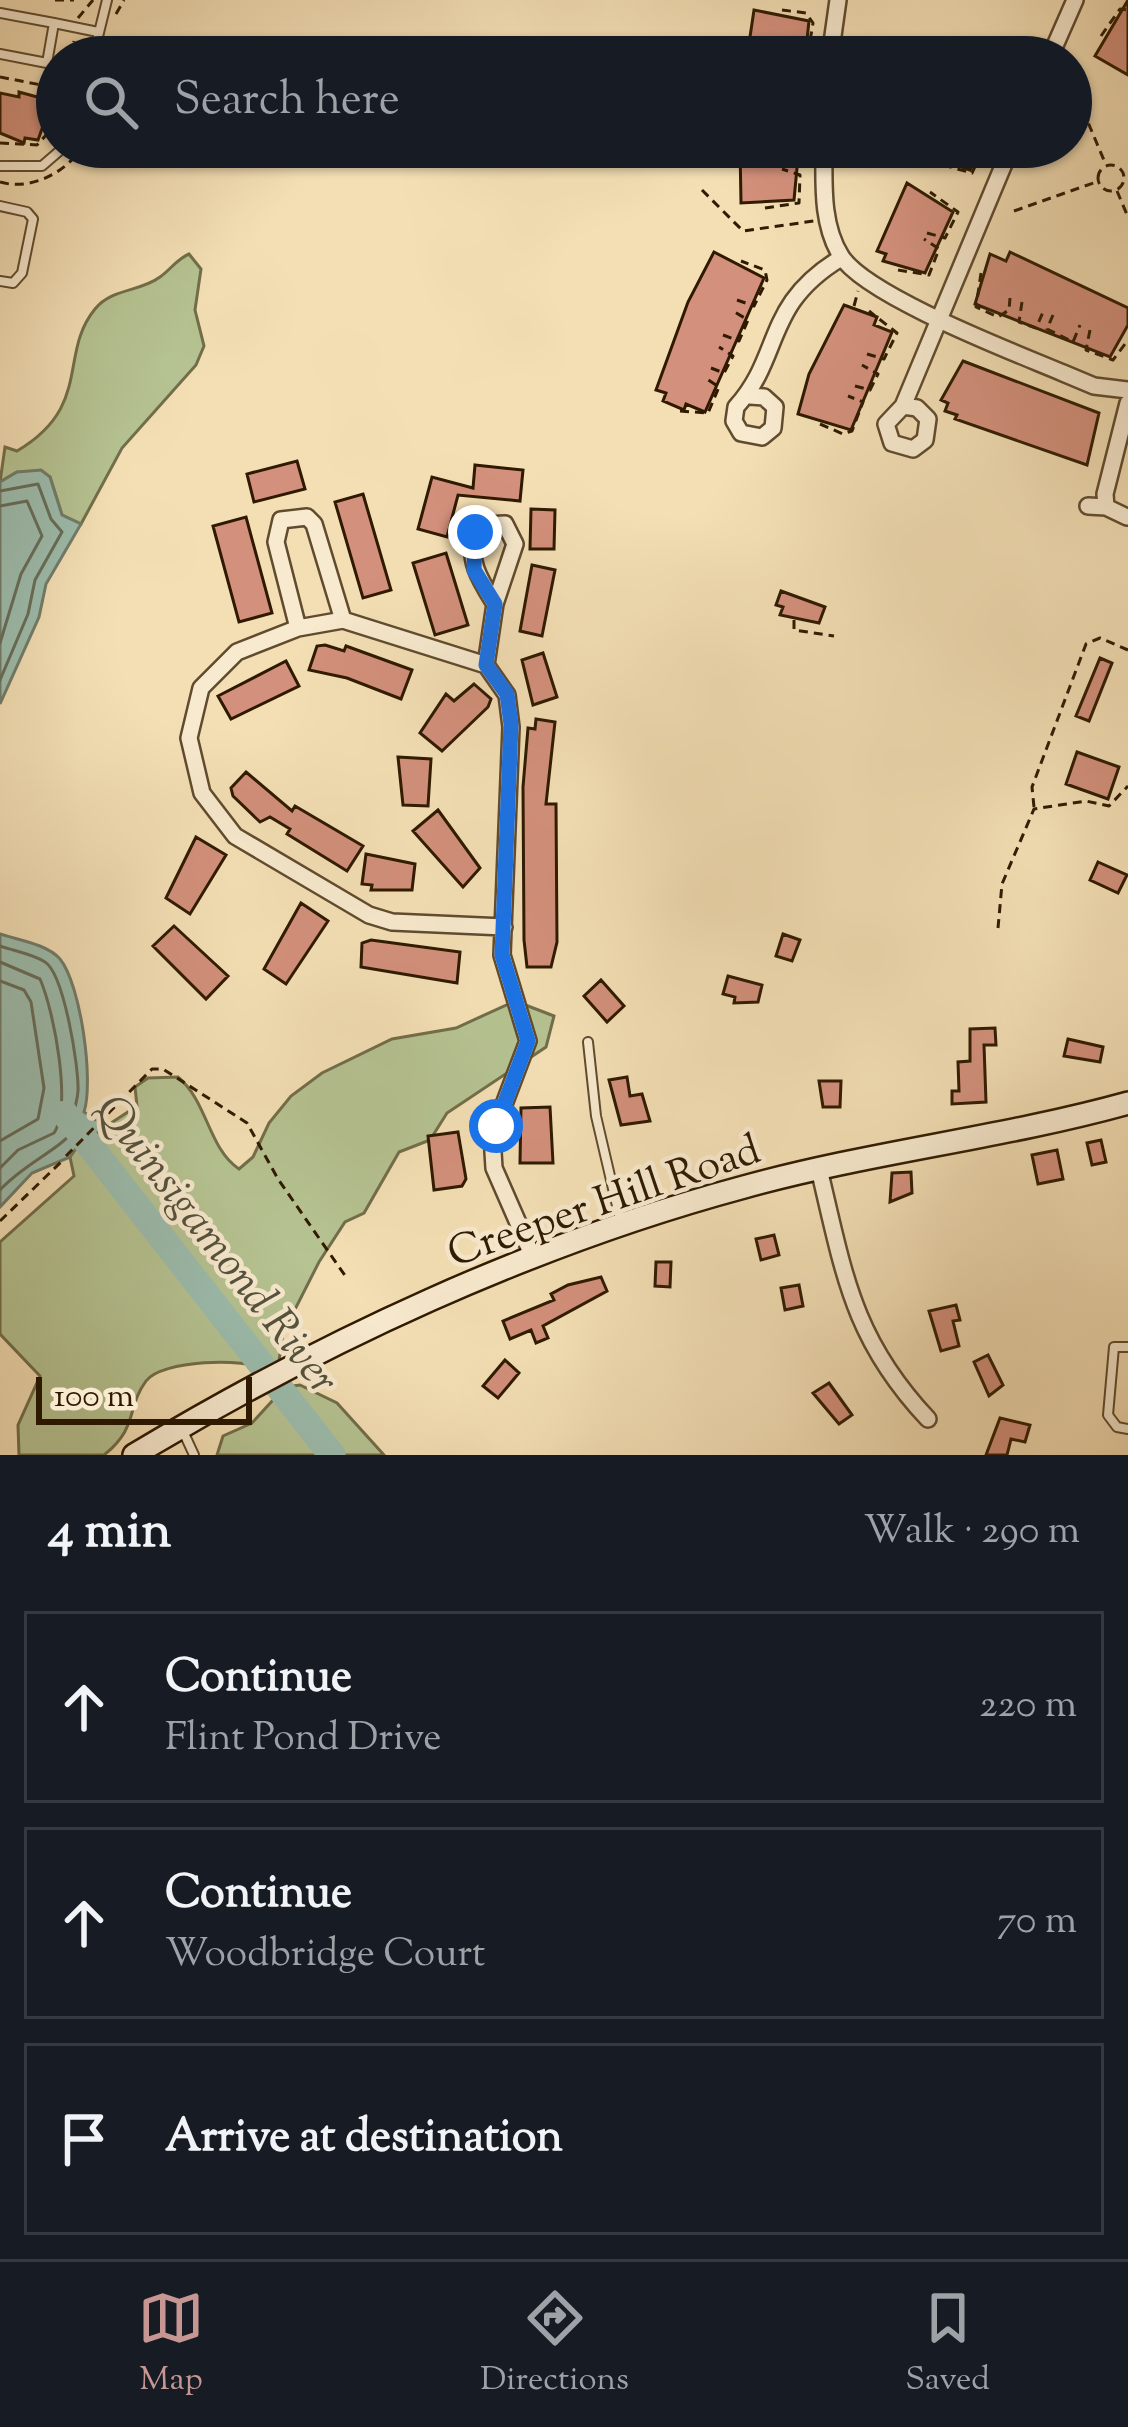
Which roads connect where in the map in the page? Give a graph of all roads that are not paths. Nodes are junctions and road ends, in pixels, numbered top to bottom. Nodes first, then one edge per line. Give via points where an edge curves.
1 (107, 0) edge
2 (838, 0) edge
3 (1075, 0) edge
4 (0, 13) edge
5 (54, 23) junction
6 (98, 32) junction
7 (52, 36) edge
8 (97, 36) edge
9 (833, 36) edge
10 (1059, 36) edge
11 (0, 54) edge
12 (36, 61) edge
13 (0, 166) edge
14 (36, 166) edge
15 (825, 168) edge
16 (1002, 168) edge
17 (1, 210) edge
18 (842, 258) junction
19 (0, 280) edge
20 (939, 316) junction
21 (1128, 390) edge
22 (750, 396) dead end
23 (1128, 403) edge
24 (903, 406) dead end
25 (1088, 506) dead end
26 (1106, 507) junction
27 (1127, 517) edge
28 (495, 604) junction
29 (344, 620) junction
30 (298, 628) junction
31 (486, 665) junction
32 (504, 927) junction
33 (589, 1042) dead end
34 (1128, 1102) edge
35 (819, 1168) junction
36 (621, 1225) junction
37 (533, 1257) junction
38 (1128, 1347) edge
39 (928, 1419) dead end
40 (181, 1428) junction
41 (1128, 1429) edge
42 (134, 1455) edge
43 (194, 1455) edge

1 - 6 lane
2 - 9 street
3 - 10 street
4 - 5 lane
5 - 6 lane
5 - 7 lane
6 - 8 lane
11 - 12 lane
13 - 14 lane
15 - 18 street via 827,218
16 - 20 street
17 - 19 lane via 33,219 22,273 14,284
18 - 20 street
18 - 22 street via 787,303
20 - 21 street via 1094,386
20 - 24 street
23 - 26 street
25 - 26 street
26 - 27 street
28 - 28 street via 514,544 505,524 494,522 475,532 472,546 474,570
28 - 31 street
29 - 30 street
29 - 30 street via 314,524 287,517 276,542
29 - 31 street
30 - 32 street via 237,652 202,688 189,738 202,793 235,836 369,915
31 - 32 street via 507,694 511,724
32 - 37 street via 508,986 528,1041 492,1136 494,1168
33 - 36 lane
34 - 35 street, Creeper Hill Road
35 - 36 street, Creeper Hill Road
35 - 39 street via 865,1336
36 - 37 street, Creeper Hill Road
37 - 40 street, Creeper Hill Road
38 - 41 lane via 1114,1347 1108,1415
40 - 42 street, Creeper Hill Road
40 - 43 lane

